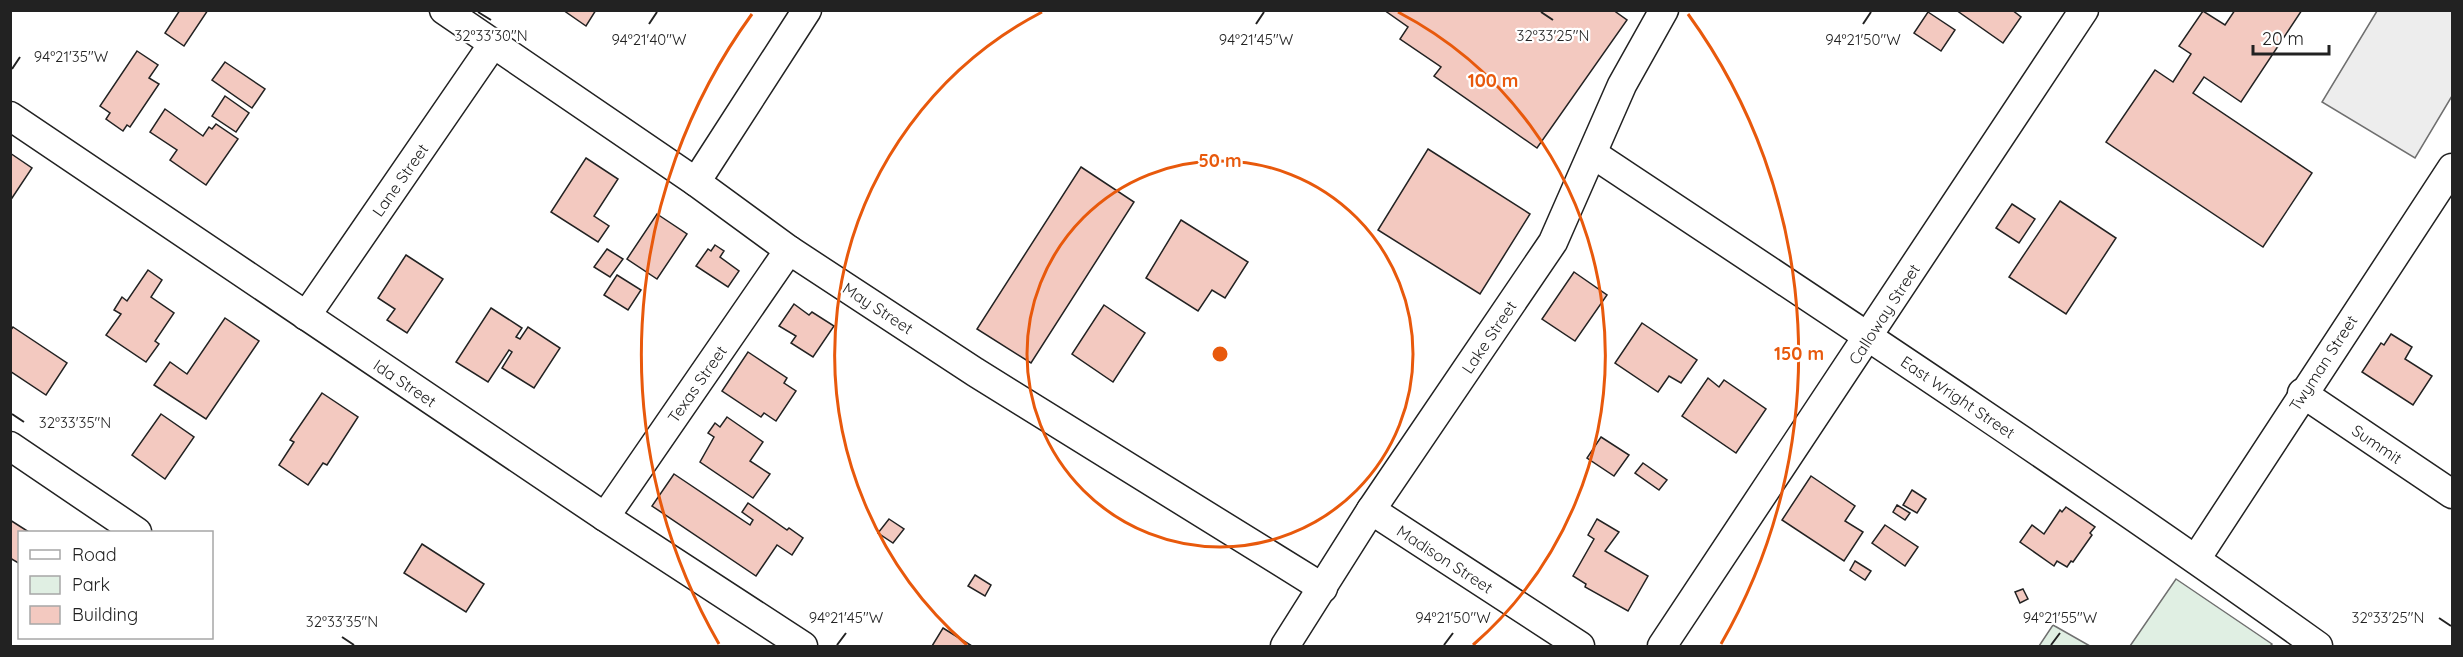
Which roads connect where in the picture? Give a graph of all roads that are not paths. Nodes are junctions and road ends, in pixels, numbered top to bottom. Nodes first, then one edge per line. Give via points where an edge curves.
1 (444, 10) edge
2 (807, 10) edge
3 (2084, 10) edge
4 (1663, 11) edge
5 (493, 44) junction
6 (10, 116) edge
7 (1593, 154) junction
8 (2452, 168) edge
9 (696, 182) junction
10 (789, 250) junction
11 (306, 316) junction
12 (1869, 337) junction
13 (2302, 393) junction
14 (10, 446) edge
15 (2452, 494) edge
16 (1371, 510) junction
17 (605, 517) junction
18 (136, 531) edge
19 (2196, 559) junction
20 (1323, 588) junction
21 (803, 646) edge
22 (1285, 646) edge
23 (1580, 646) edge
24 (1662, 646) edge
25 (2318, 646) edge

1 - 5 street, May Street
2 - 9 street
3 - 12 street, Calloway Street
4 - 7 street, Lake Street via 1622,85
5 - 9 street, May Street
5 - 11 street, Lane Street
6 - 11 street, Ida Street
7 - 12 street, East Wright Street
7 - 16 street, Lake Street via 1553,242
8 - 13 street, Twyman Street
9 - 10 street, May Street
10 - 17 street, Texas Street
10 - 20 street, May Street via 975,372
11 - 17 street, Ida Street
12 - 19 street, East Wright Street
12 - 24 street, Calloway Street
13 - 15 street, Summit
13 - 19 street, Twyman Street
14 - 18 street
16 - 20 street, Lake Street
16 - 23 street, Madison Street
17 - 21 street, Ida Street
19 - 25 street, East Wright Street
20 - 22 street, Lake Street

